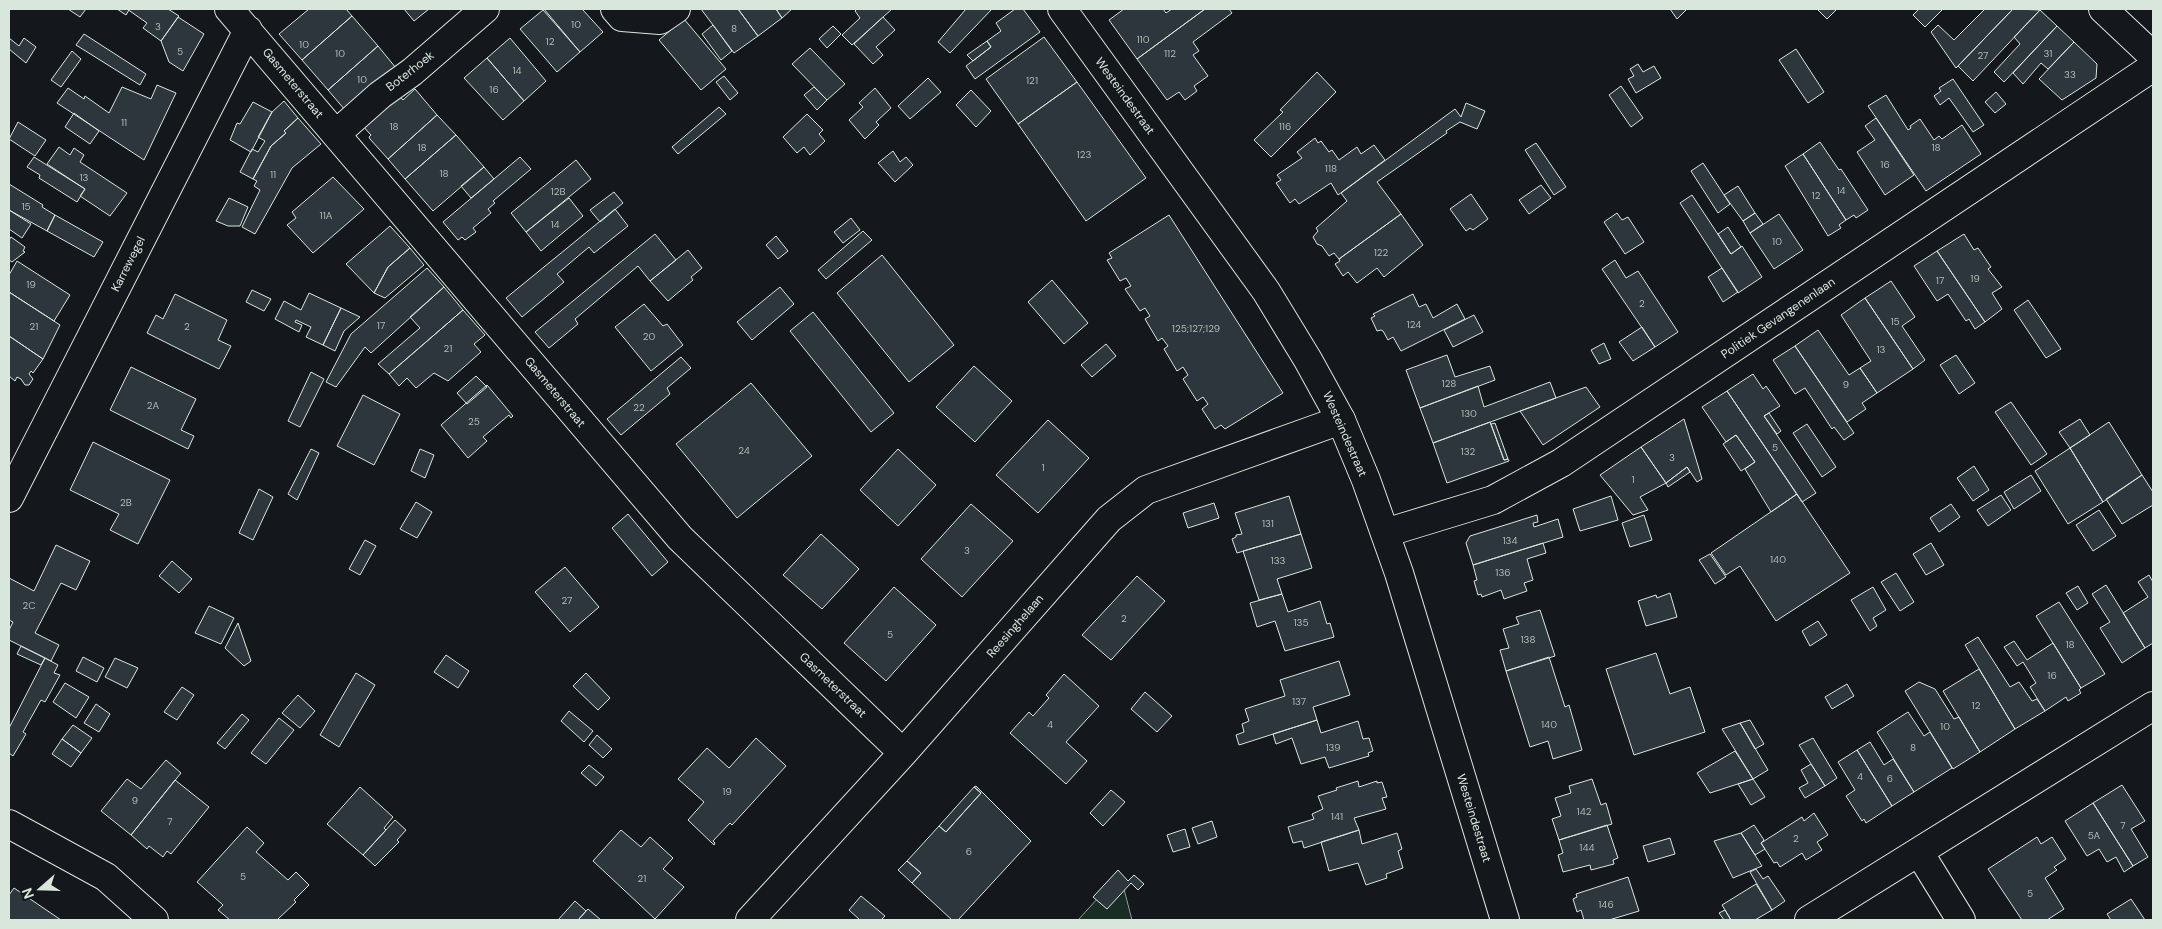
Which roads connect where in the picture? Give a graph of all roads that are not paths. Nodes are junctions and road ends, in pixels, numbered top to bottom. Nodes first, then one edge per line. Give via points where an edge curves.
1 (229, 9) edge
2 (485, 9) edge
3 (615, 9) edge
4 (676, 9) edge
5 (1062, 9) edge
6 (2103, 9) edge
7 (248, 30) junction
8 (2153, 56) edge
9 (2153, 67) edge
10 (336, 134) junction
11 (1341, 420) junction
12 (9, 498) edge
13 (1385, 533) junction
14 (2153, 706) edge
15 (903, 753) junction
16 (9, 824) edge
17 (1919, 852) junction
18 (154, 920) edge
19 (750, 920) edge
20 (1505, 920) edge
21 (1810, 920) edge
22 (1960, 920) edge

1 - 7 street, Gasmeterstraat
2 - 10 street, Boterhoek
3 - 4 street via 622,17 660,20
5 - 11 street, Westeindestraat via 1266,291
6 - 8 street
7 - 10 street, Gasmeterstraat
7 - 12 street, Karrewegel
9 - 13 street, Politiek Gevangenenlaan via 1560,463 1493,500
10 - 15 street, Gasmeterstraat via 680,538
11 - 13 street, Westeindestraat
11 - 15 street, Reesinghelaan via 1171,480 1146,490 1131,501 1109,519
13 - 20 street, Westeindestraat
14 - 17 street
15 - 19 street, Reesinghelaan
16 - 18 street via 106,877
17 - 21 street
17 - 22 street

